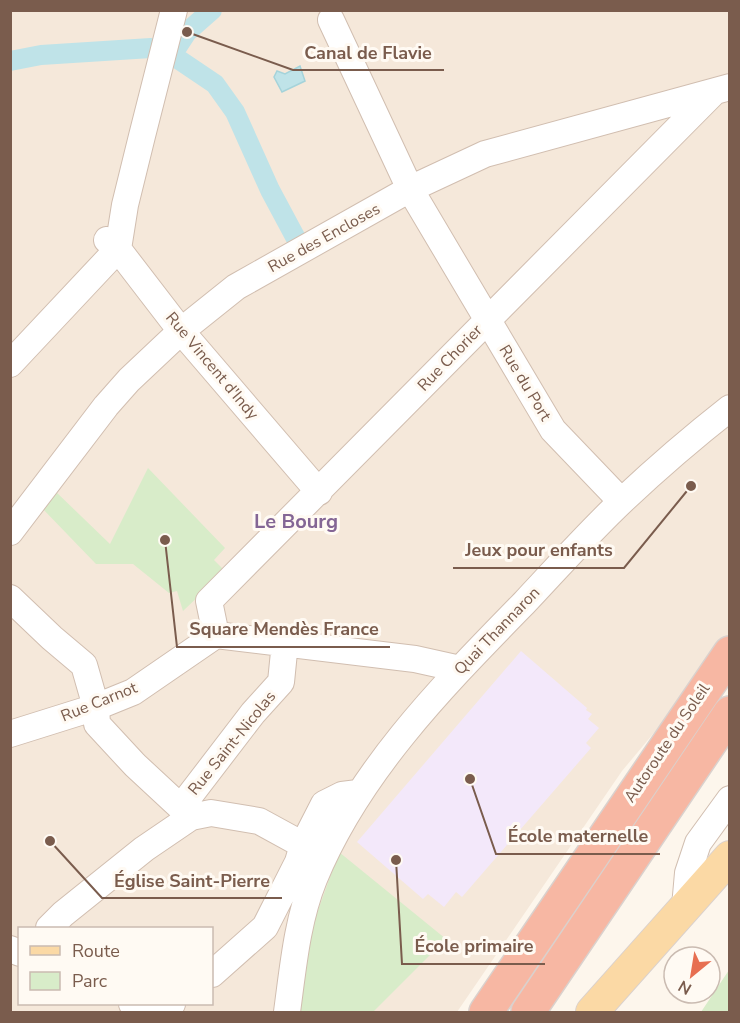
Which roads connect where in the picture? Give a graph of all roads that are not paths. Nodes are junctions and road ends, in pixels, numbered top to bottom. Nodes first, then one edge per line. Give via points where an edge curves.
1 (174, 10) edge
2 (331, 20) dead end
3 (723, 88) edge
4 (410, 189) junction
5 (112, 244) junction
6 (488, 320) junction
7 (181, 332) junction
8 (10, 344) edge
9 (10, 364) edge
10 (729, 408) edge
11 (319, 492) junction
12 (621, 501) junction
13 (10, 532) edge
14 (10, 598) edge
15 (216, 635) junction
16 (285, 642) junction
17 (729, 653) edge
18 (460, 669) junction
19 (96, 707) junction
20 (729, 712) edge
21 (10, 734) edge
22 (358, 793) junction
23 (729, 799) edge
24 (186, 812) junction
25 (303, 845) junction
26 (729, 857) edge
27 (729, 885) edge
28 (685, 907) junction
29 (50, 927) edge
30 (213, 973) edge
31 (137, 1005) edge
32 (169, 1005) edge
33 (287, 1012) edge
34 (486, 1012) edge
35 (528, 1012) edge
36 (592, 1012) edge
37 (617, 1012) edge

1 - 5 street
2 - 4 street, Rue du Port
3 - 4 street, Rue des Encloses via 485,154
3 - 6 street, Rue Chorier
4 - 6 street, Rue du Port
4 - 7 street, Rue des Encloses via 236,287
5 - 7 street, Rue Vincent d'Indy
5 - 8 street
5 - 9 street
6 - 11 street, Rue Chorier
6 - 12 street, Rue du Port via 554,430
7 - 11 street, Rue Vincent d'Indy
7 - 13 street, Rue des Encloses via 106,406
10 - 12 street, Quai Thannaron
11 - 15 street, Rue Chorier via 209,601
12 - 18 street, Quai Thannaron
14 - 19 street via 84,665
15 - 16 street
15 - 19 street, Rue Carnot via 133,692
16 - 18 street via 415,659
16 - 24 street, Rue Saint-Nicolas via 281,682 254,712
17 - 34 highway, Autoroute du Soleil
18 - 22 street, Quai Thannaron via 389,750
19 - 21 street, Rue Carnot
19 - 24 street via 98,724
20 - 35 highway
22 - 25 street via 342,795 324,804
22 - 33 street, Quai Thannaron via 311,888 302,916
23 - 28 street via 698,843 688,873
24 - 25 street via 259,821
24 - 29 street
25 - 30 street via 265,927
26 - 28 main road
27 - 37 main road via 700,913
28 - 36 main road
31 - 32 street via 153,1011

